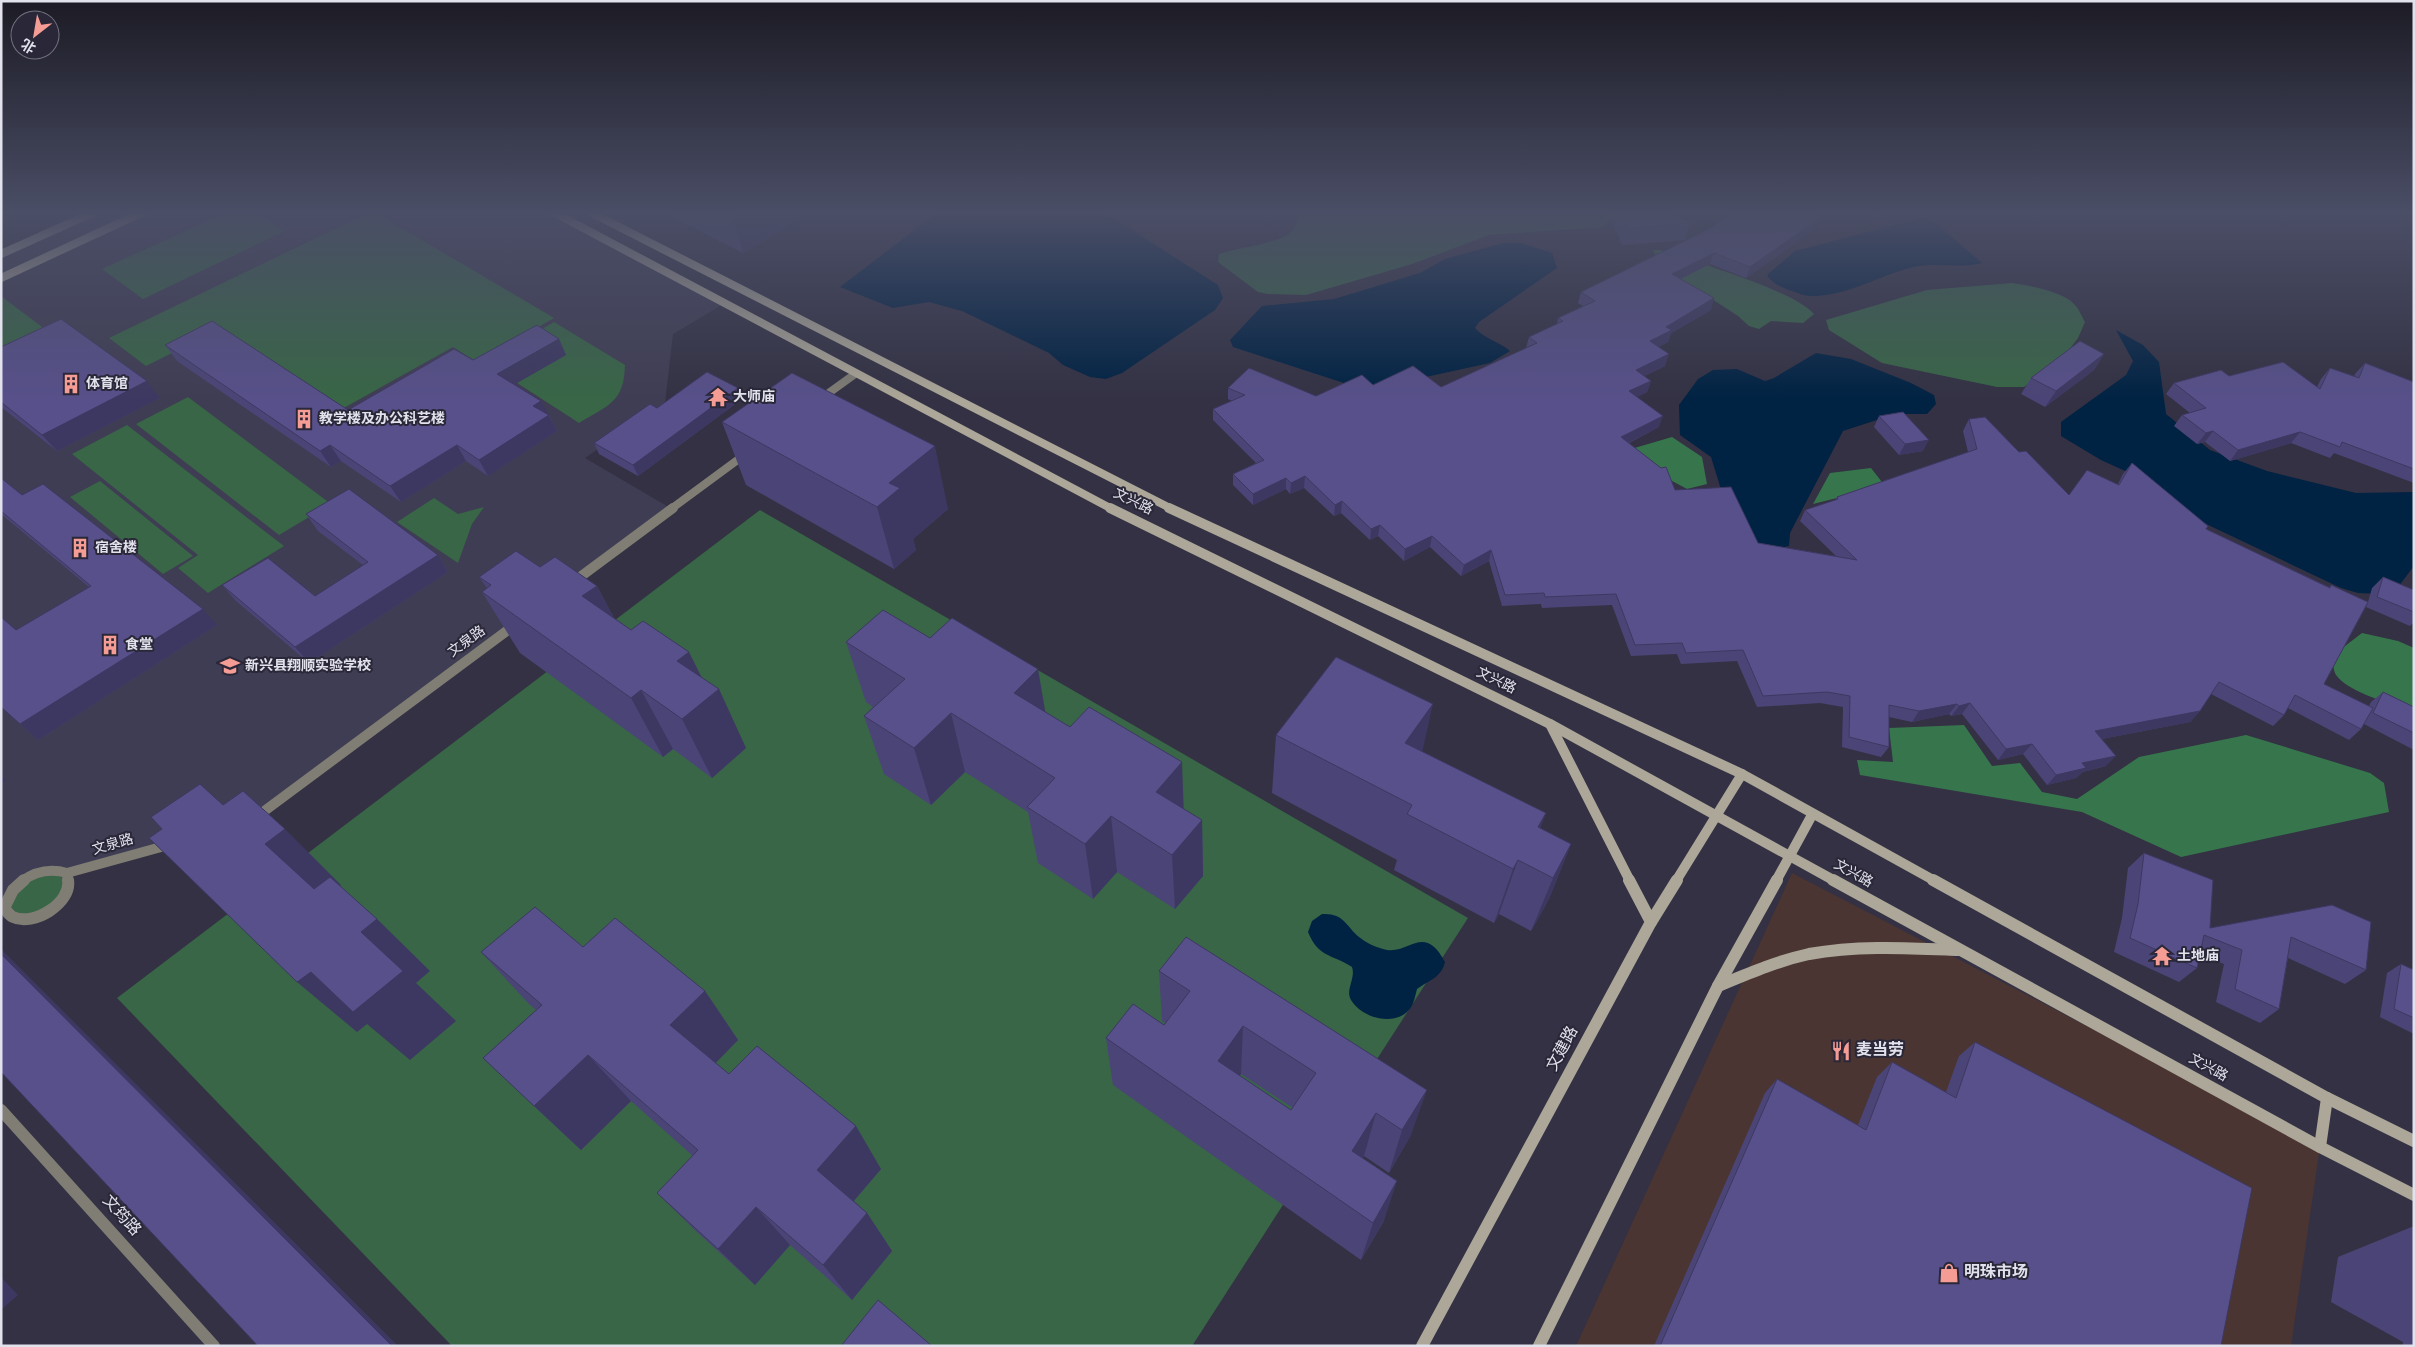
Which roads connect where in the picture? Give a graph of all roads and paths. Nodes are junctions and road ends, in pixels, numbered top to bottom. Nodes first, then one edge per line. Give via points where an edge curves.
1 (691, 276) edge
2 (697, 276) edge
3 (717, 288) junction
4 (855, 374) junction
5 (807, 409) edge
6 (760, 444) edge
7 (560, 592) edge
8 (528, 616) edge
9 (1550, 724) junction
10 (1742, 774) junction
11 (1812, 815) junction
12 (1716, 816) junction
13 (247, 823) edge
14 (181, 842) edge
15 (1790, 856) junction
16 (67, 873) junction
17 (5, 918) edge
18 (1651, 922) junction
19 (1961, 950) junction
20 (1718, 986) junction
21 (2327, 1098) junction
22 (1, 1110) edge
23 (2414, 1142) edge
24 (2320, 1147) junction
25 (2414, 1195) edge
26 (214, 1346) edge
27 (1422, 1346) edge
28 (1539, 1346) edge

1 - 3 street, 文兴路
2 - 3 street, 文兴路
3 - 4 street, 文兴路
3 - 10 street, 文兴路 via 1186,516
4 - 5 street
4 - 9 street, 文兴路 via 1071,488
6 - 7 street
8 - 13 street, 文泉路
9 - 12 street, 文兴路
9 - 18 street
10 - 11 street, 文兴路
10 - 12 street, 文建路
11 - 15 street
11 - 21 street, 文兴路
12 - 15 street, 文兴路
12 - 18 street, 文建路
14 - 16 street, 文泉路
15 - 19 street, 文兴路
15 - 20 street
16 - 17 street, 文泉路 via 48,870 23,880 6,899
16 - 17 street, 文泉路 via 69,889 52,908 27,920
18 - 27 street, 文建路
19 - 20 street via 1883,947 1829,951 1788,960
19 - 24 street, 文兴路
20 - 28 street
21 - 23 street, 文兴路
21 - 24 street
22 - 26 street, 文筠路
24 - 25 street, 文兴路

